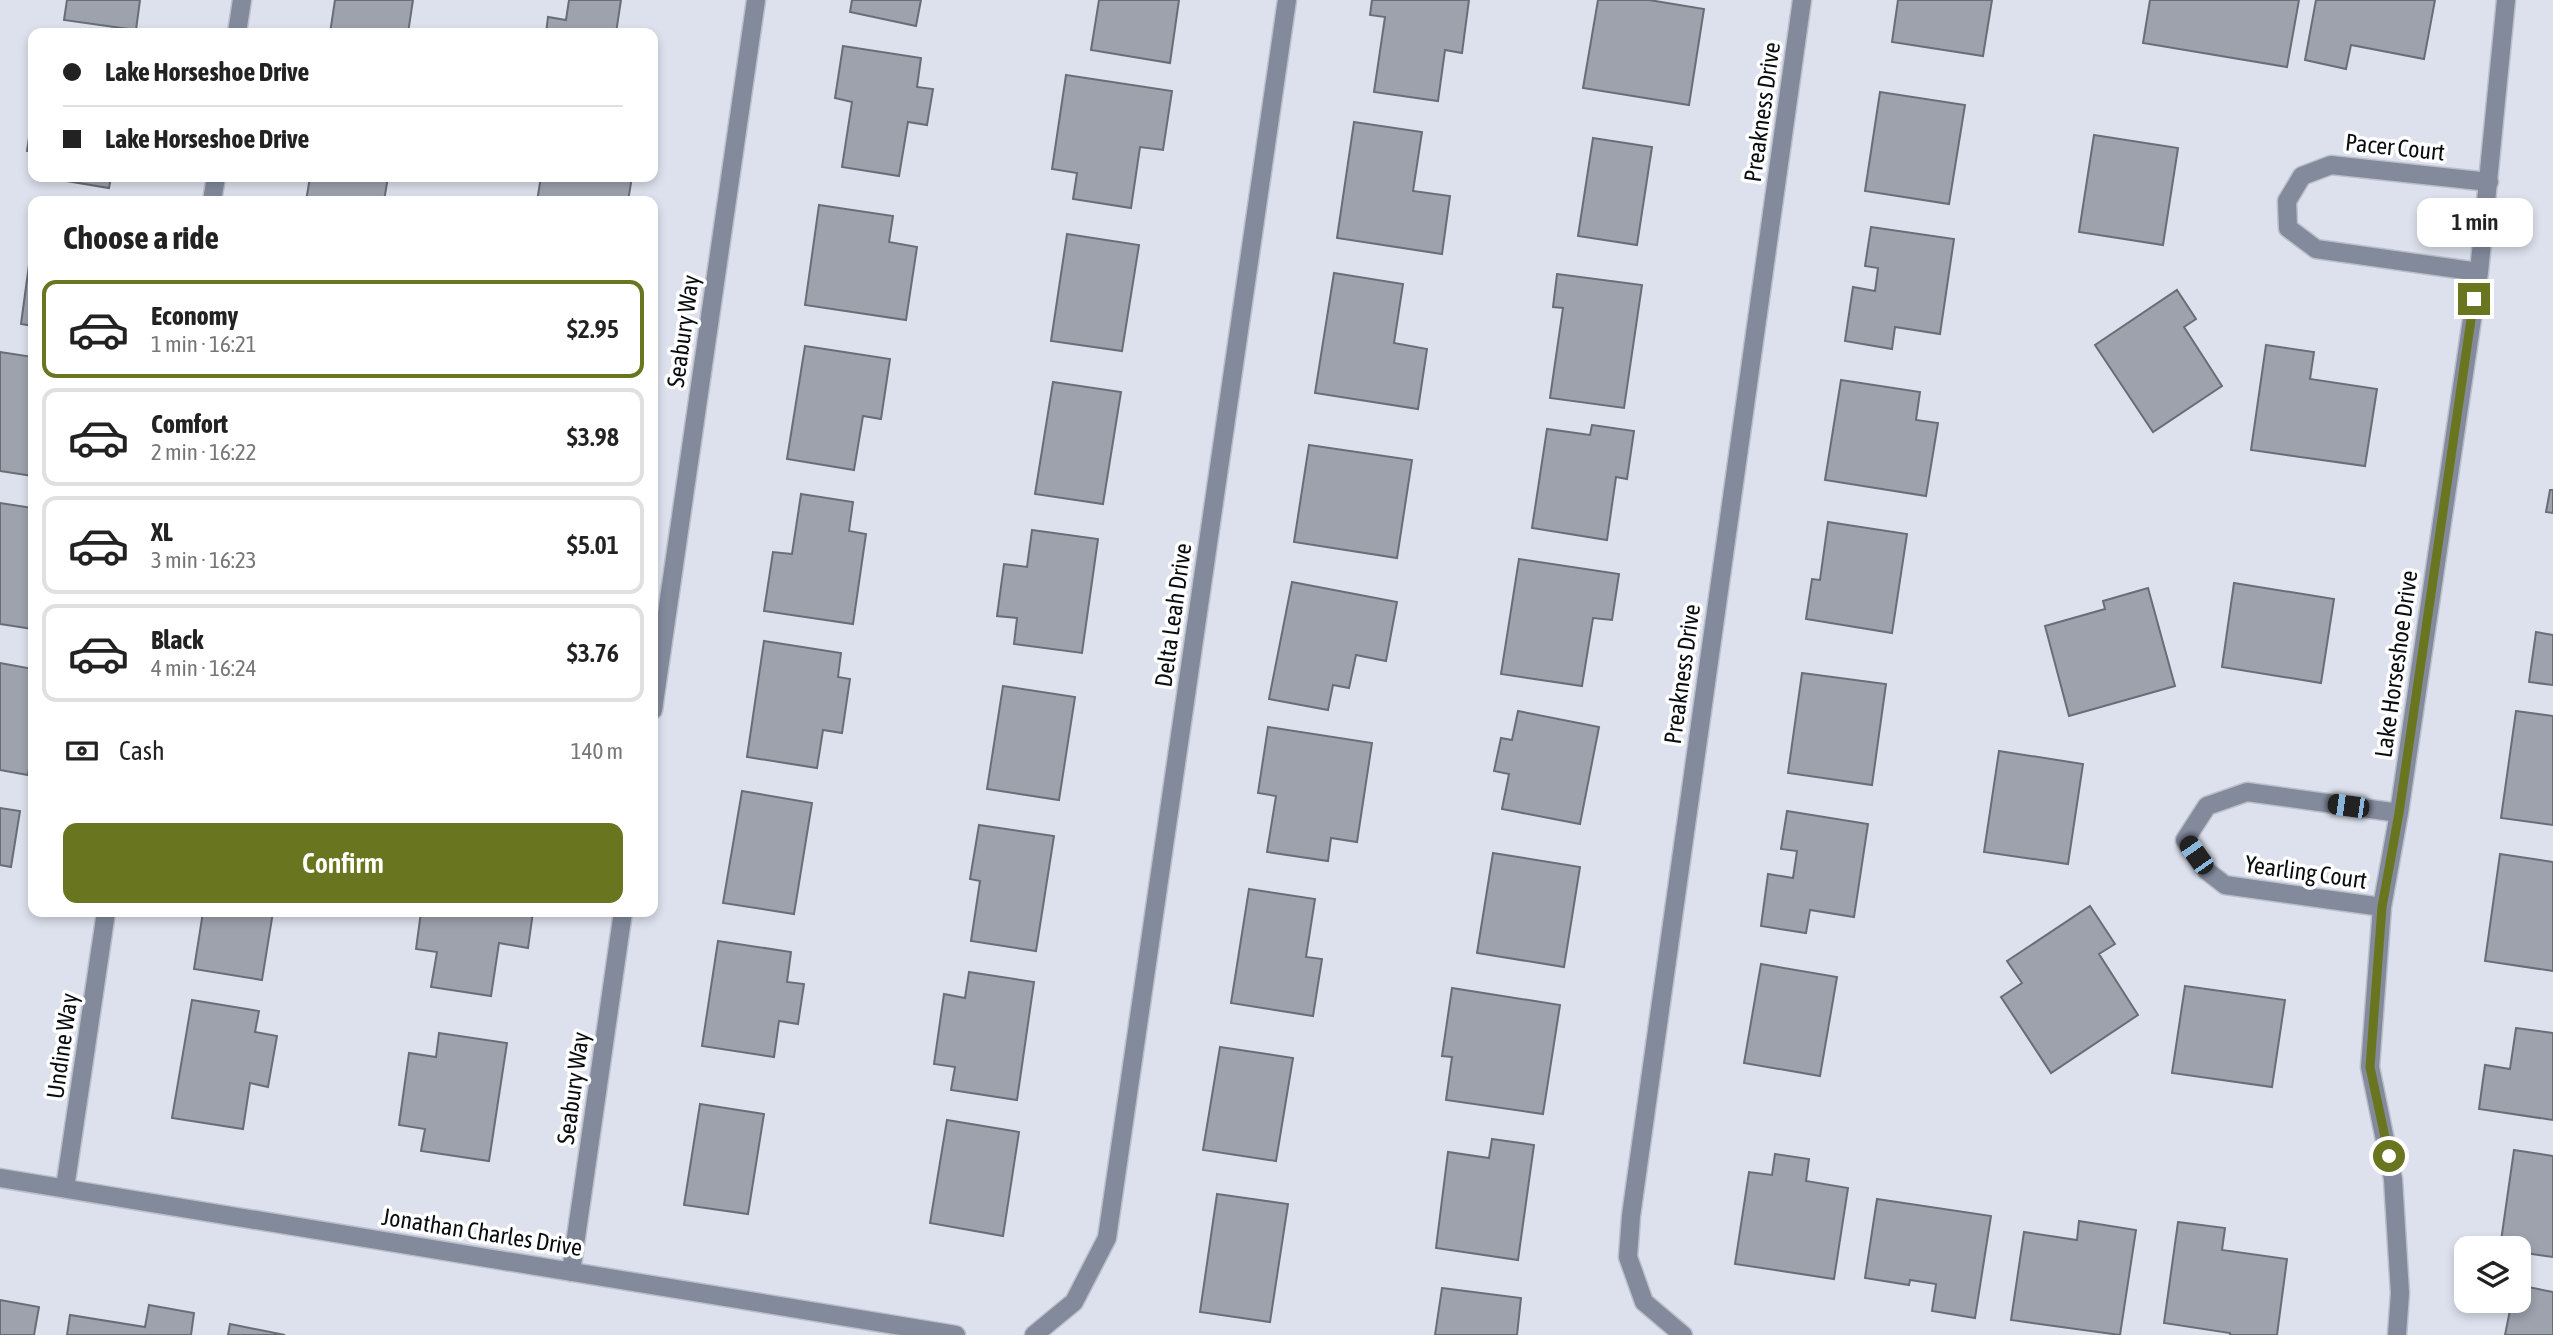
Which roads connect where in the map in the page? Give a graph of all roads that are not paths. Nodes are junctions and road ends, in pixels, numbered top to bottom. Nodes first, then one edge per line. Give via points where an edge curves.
1 (242, 0) edge
2 (756, 0) edge
3 (1287, 0) edge
4 (1802, 0) edge
5 (2506, 0) edge
6 (238, 28) edge
7 (2489, 182) junction
8 (2479, 272) junction
9 (658, 676) edge
10 (2399, 813) junction
11 (2382, 907) junction
12 (106, 917) edge
13 (622, 917) edge
14 (0, 1178) edge
15 (65, 1188) junction
16 (571, 1272) junction
17 (956, 1335) edge
18 (1034, 1335) edge
19 (1683, 1335) edge
20 (2397, 1335) edge

1 - 6 street
2 - 9 street, Seabury Way
3 - 18 street, Delta Leah Drive via 1107,1238 1074,1301
4 - 19 street, Preakness Drive via 1630,1216 1628,1257 1644,1301
5 - 7 street, Lake Horseshoe Drive
7 - 8 street, Lake Horseshoe Drive
7 - 8 street, Pacer Court via 2331,165 2302,176 2287,201 2288,228 2316,249
8 - 10 street, Lake Horseshoe Drive
10 - 11 street, Lake Horseshoe Drive
10 - 11 street, Yearling Court via 2247,792 2207,806 2185,840 2207,871 2225,885
11 - 20 street, Lake Horseshoe Drive via 2370,1067 2393,1179 2400,1293
12 - 15 street, Undine Way
13 - 16 street, Seabury Way
14 - 15 street, Jonathan Charles Drive
15 - 16 street, Jonathan Charles Drive
16 - 17 street, Jonathan Charles Drive

